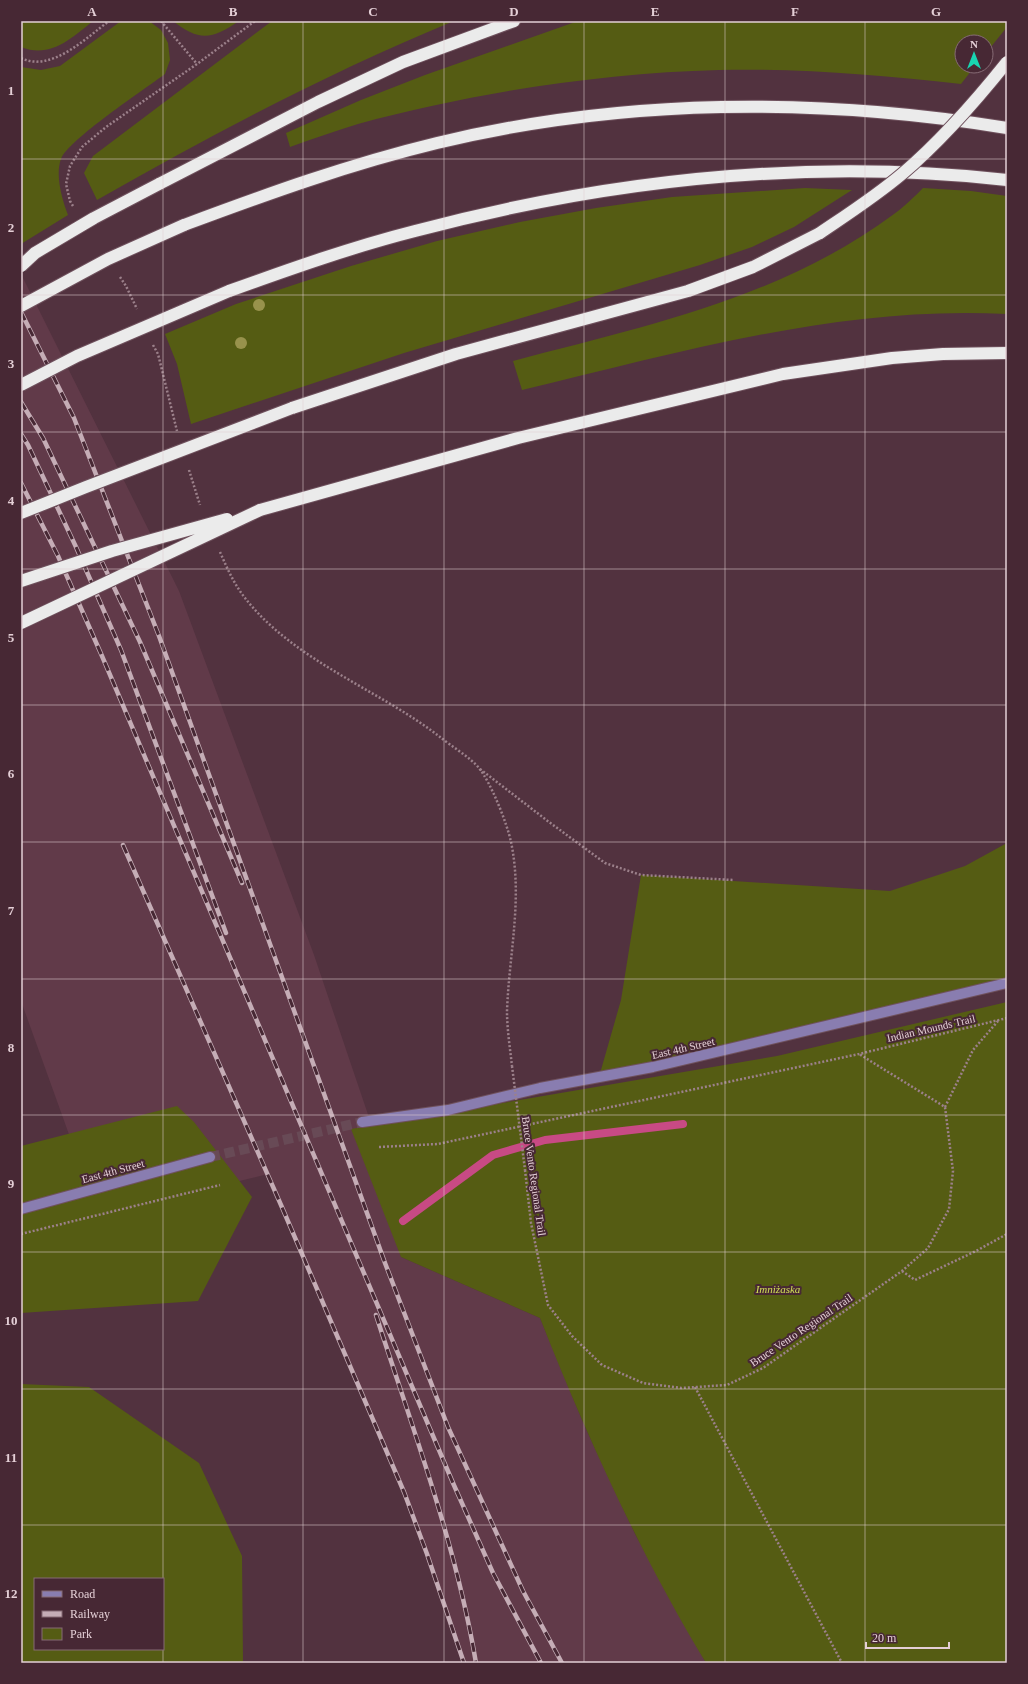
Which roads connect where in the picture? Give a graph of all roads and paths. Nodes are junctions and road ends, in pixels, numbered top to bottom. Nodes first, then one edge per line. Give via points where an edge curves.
1 (109, 21) edge
2 (161, 21) edge
3 (514, 21) edge
4 (21, 58) edge
5 (1007, 62) edge
6 (197, 64) dead end
7 (1007, 128) edge
8 (1007, 180) edge
9 (21, 266) edge
10 (21, 306) edge
11 (1007, 353) edge
12 (21, 385) edge
13 (260, 510) junction
14 (21, 513) edge
15 (21, 581) edge
16 (21, 623) edge
17 (478, 767) dead end
18 (733, 880) dead end
19 (1007, 983) edge
20 (1007, 1018) edge
21 (999, 1021) junction
22 (859, 1054) junction
23 (512, 1066) dead end
24 (945, 1107) junction
25 (362, 1122) tunnel mouth
26 (379, 1147) dead end
27 (210, 1157) tunnel mouth
28 (220, 1185) dead end
29 (21, 1209) edge
30 (21, 1234) edge
31 (1007, 1234) edge
32 (902, 1271) junction
33 (695, 1387) junction
34 (842, 1663) edge

1 - 4 path via 56,59 40,62
2 - 6 path
3 - 9 highway, bridge via 403,62 318,102 94,218 36,253
5 - 14 highway, bridge via 946,132 902,174 820,233 753,267 688,291 456,354 292,408
7 - 10 highway, bridge via 889,113 752,107 630,112 500,130 438,143 318,177 184,225 108,259
8 - 12 highway, bridge via 952,174 802,172 740,176 598,192 483,214 414,231 311,262 229,291 76,356
11 - 13 highway via 892,358 783,374 518,438
13 - 15 highway, bridge via 112,551
13 - 16 highway, bridge
17 - 18 path via 605,863 641,876
19 - 25 street, East 4th Street via 653,1067 540,1088 448,1110
20 - 21 path, Indian Mounds Trail
21 - 22 path, Indian Mounds Trail
21 - 24 path via 973,1050
22 - 24 path
22 - 26 path, Indian Mounds Trail via 438,1144
23 - 33 path, Bruce Vento Regional Trail, bridge via 531,1223 548,1306 572,1336 602,1365 643,1383 681,1388
24 - 32 path, Bruce Vento Regional Trail via 953,1171 949,1209 928,1248
27 - 29 street, East 4th Street
28 - 30 path
31 - 32 path via 915,1280
32 - 33 path, Bruce Vento Regional Trail via 763,1368 727,1385
33 - 34 path

